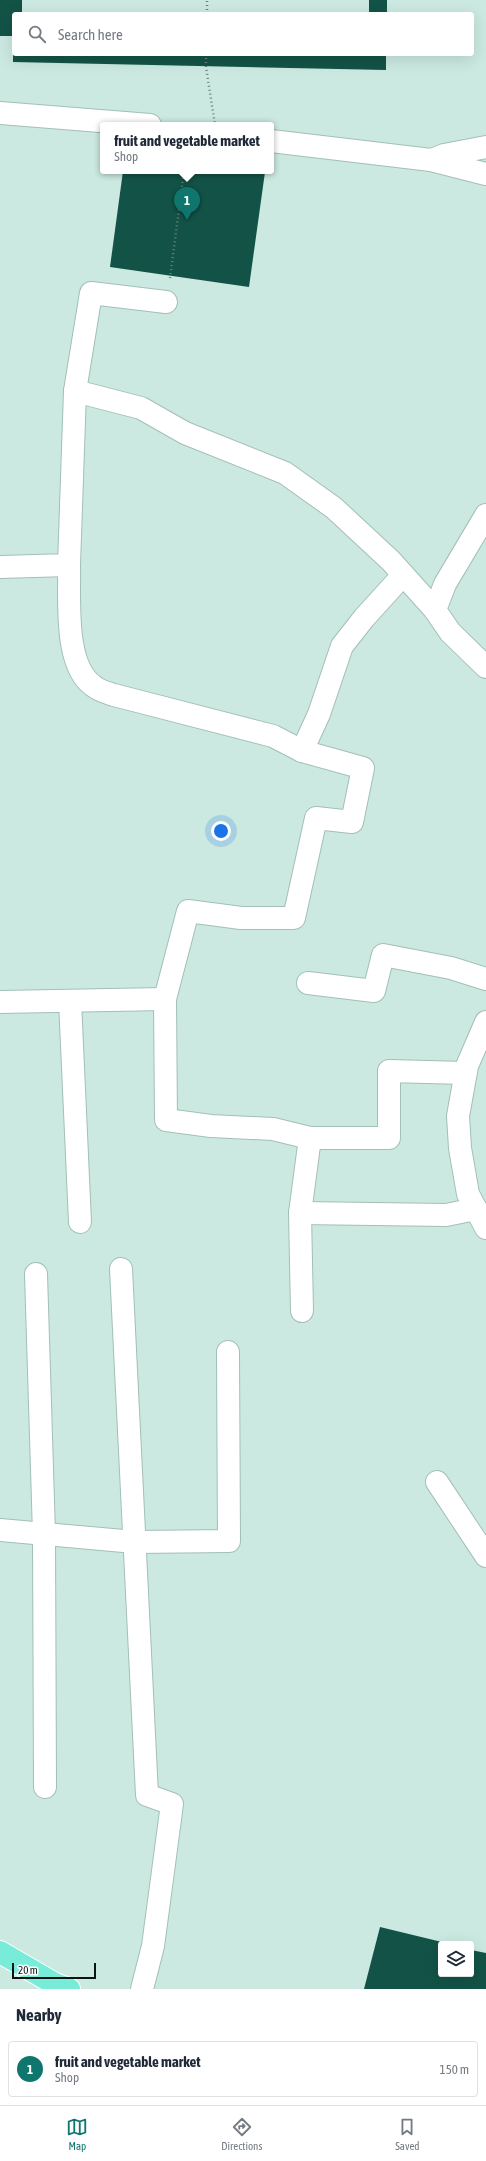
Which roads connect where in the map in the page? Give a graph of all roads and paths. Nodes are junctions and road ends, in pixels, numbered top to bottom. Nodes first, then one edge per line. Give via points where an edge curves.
1 (207, 0) edge
2 (207, 12) edge
3 (206, 56) edge
4 (0, 113) edge
5 (112, 122) edge
6 (215, 122) edge
7 (274, 141) edge
8 (486, 147) edge
9 (431, 160) junction
10 (184, 174) edge
11 (486, 174) edge
12 (166, 302) joint
13 (75, 391) junction
14 (486, 515) edge
15 (69, 565) junction
16 (0, 567) edge
17 (403, 575) junction
18 (435, 610) junction
19 (486, 667) edge
20 (302, 751) junction
21 (486, 979) edge
22 (308, 983) dead end
23 (164, 999) junction
24 (70, 1001) junction
25 (0, 1002) edge
26 (486, 1022) edge
27 (465, 1073) junction
28 (310, 1138) junction
29 (476, 1209) junction
30 (300, 1213) junction
31 (80, 1222) dead end
32 (486, 1228) edge
33 (121, 1269) dead end
34 (36, 1274) dead end
35 (302, 1311) dead end
36 (228, 1352) dead end
37 (437, 1482) dead end
38 (0, 1530) edge
39 (44, 1534) junction
40 (135, 1542) junction
41 (486, 1556) edge
42 (46, 1787) dead end
43 (0, 1952) edge
44 (69, 1989) edge
45 (142, 1989) edge

1 - 2 path
3 - 6 path
4 - 5 street
7 - 9 street
8 - 9 street
9 - 11 street
10 - 12 path
12 - 13 street via 91,293
13 - 15 street
13 - 17 street via 141,408 185,433 285,473 334,508
14 - 18 street via 445,584
15 - 16 street
15 - 20 street via 71,639 80,671 94,687 114,695 273,736
17 - 18 street
17 - 20 street via 342,646 319,714
18 - 19 street via 450,632
20 - 23 street via 363,768 352,822 316,818 294,918 241,918 188,911
21 - 22 street via 451,968 383,956 374,991
23 - 24 street
23 - 28 street via 166,1120 211,1126 273,1129
24 - 25 street
24 - 31 street
26 - 27 street
27 - 28 street via 389,1071 389,1138
27 - 29 street via 458,1116 459,1142 468,1194
28 - 30 street
29 - 30 street via 446,1215
29 - 32 street
30 - 35 street
33 - 40 street
34 - 39 street
36 - 40 street via 229,1541
37 - 41 street
38 - 39 street
39 - 40 street
39 - 42 street
40 - 45 street via 147,1795 172,1804 153,1946
43 - 44 main road via 55,1984

